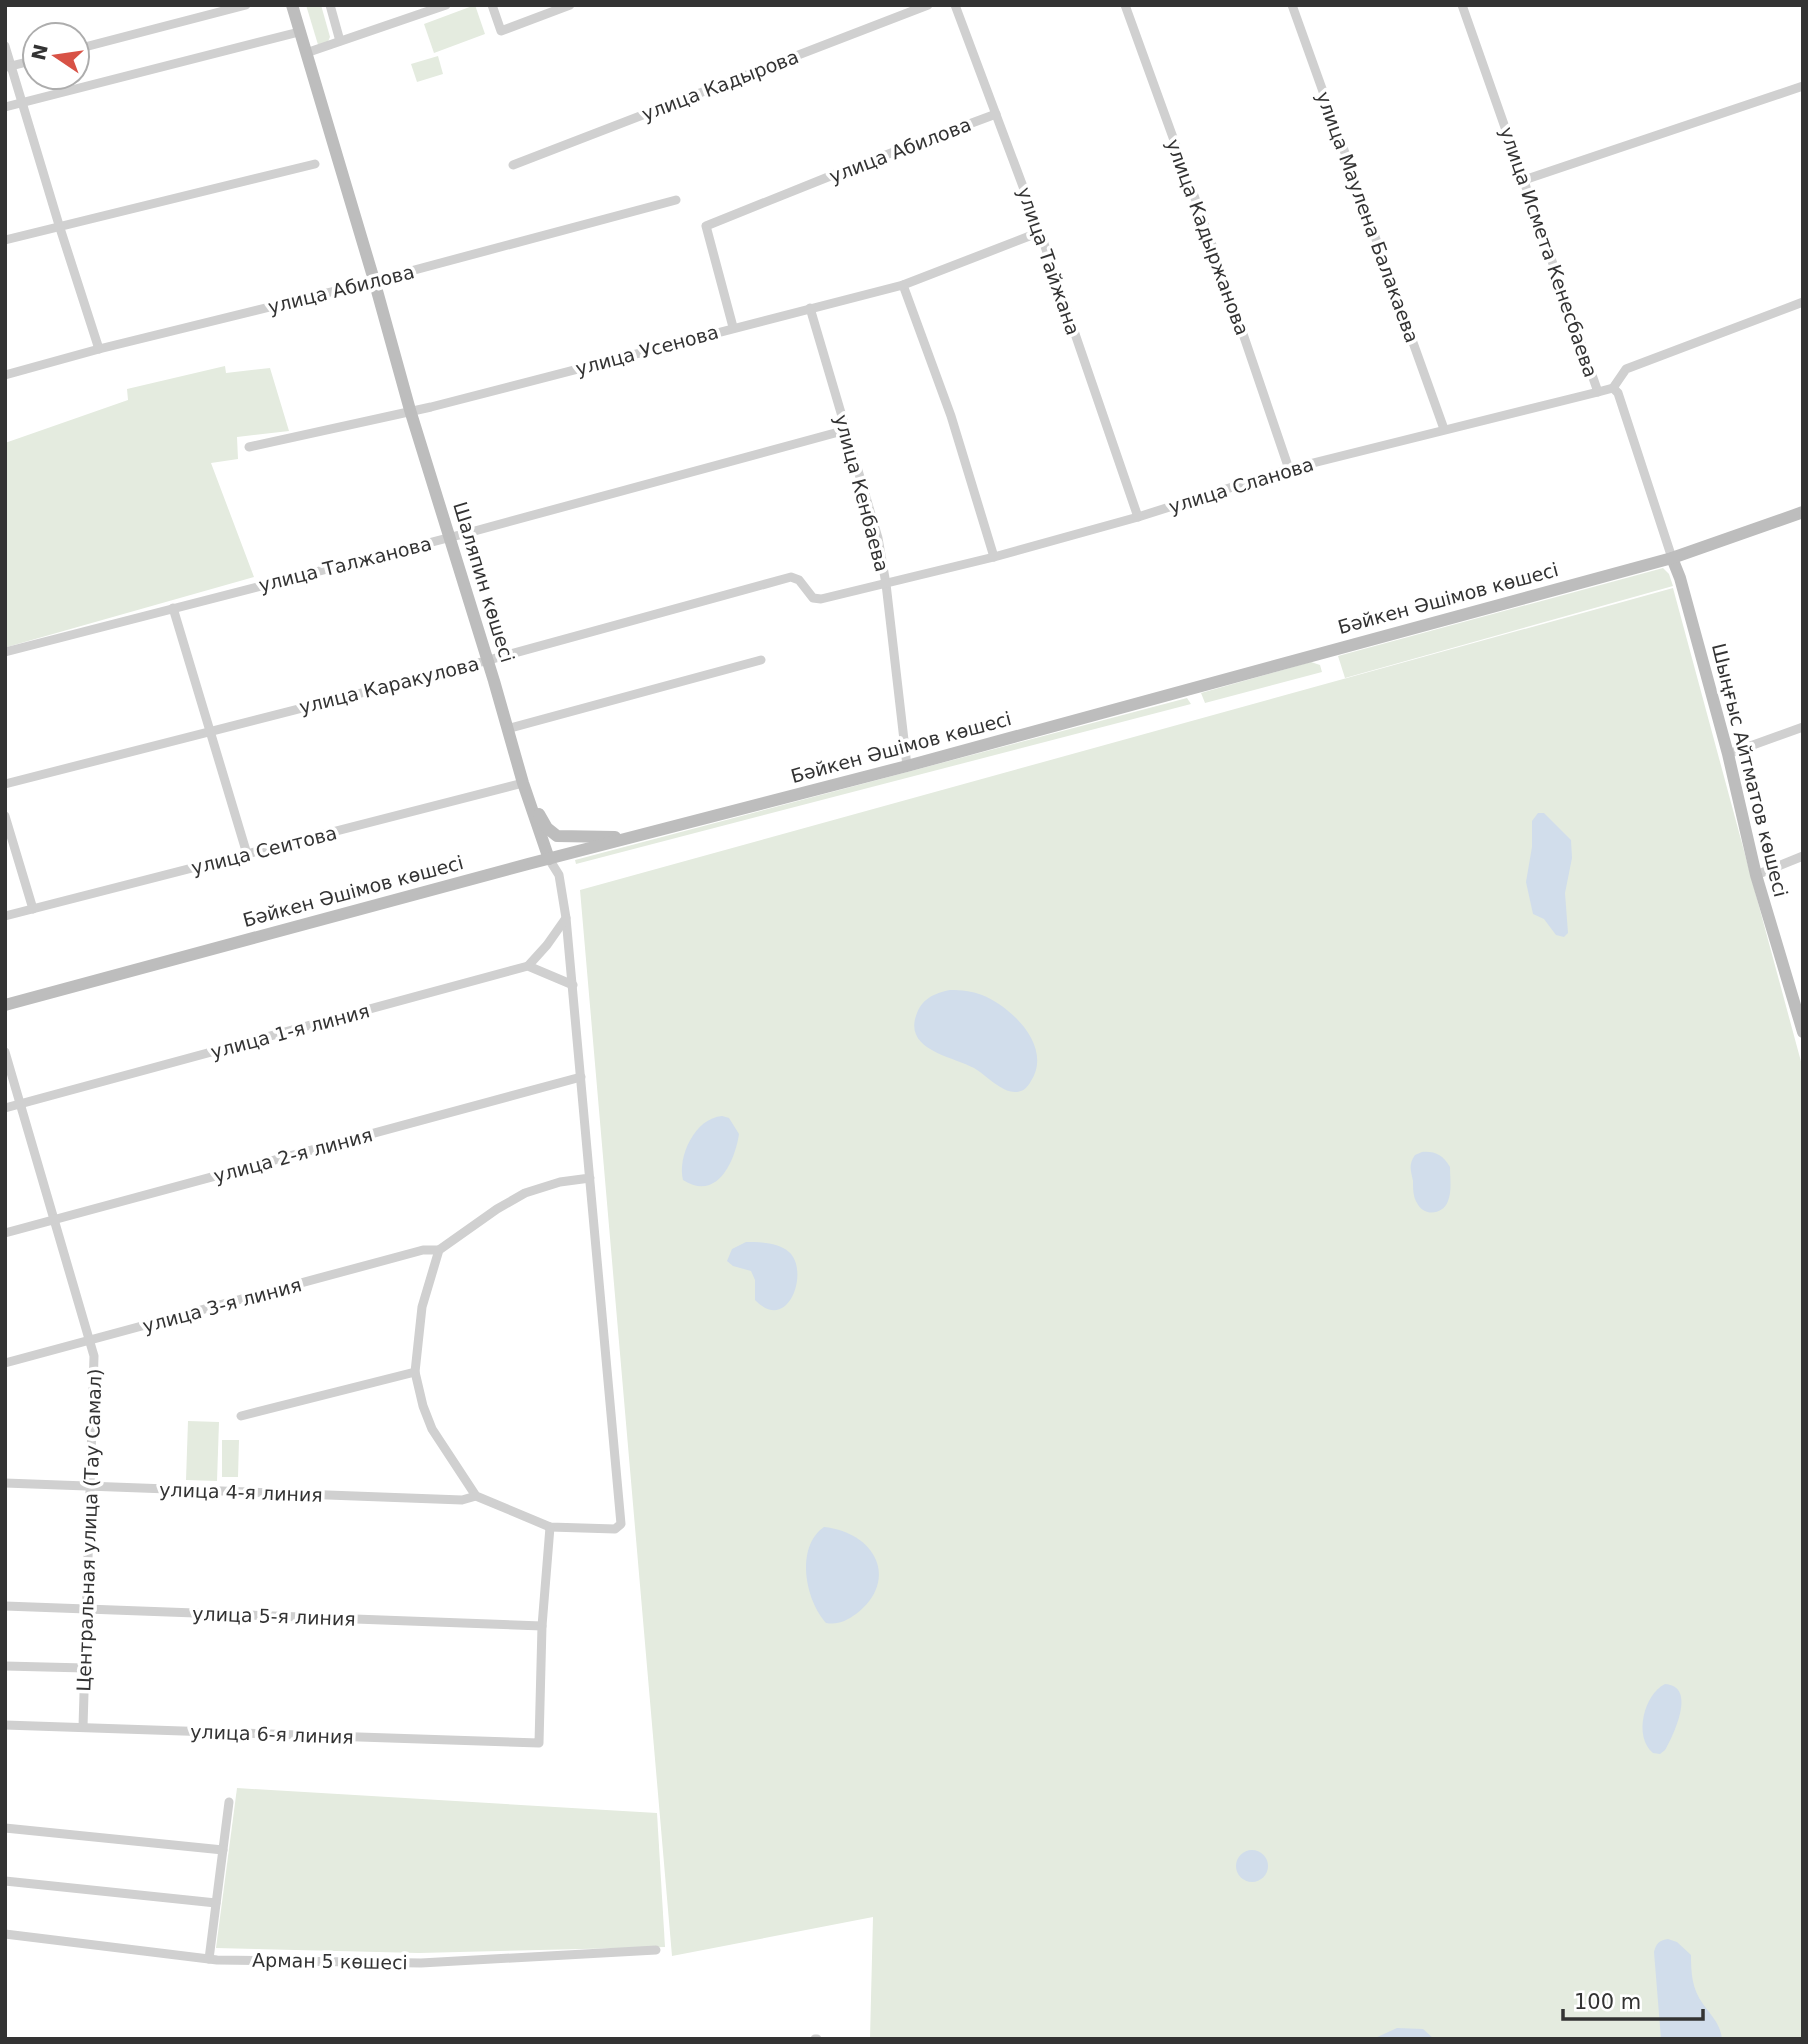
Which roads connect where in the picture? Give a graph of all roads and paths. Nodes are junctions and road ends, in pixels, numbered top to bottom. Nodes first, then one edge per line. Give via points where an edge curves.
1 (246, 5) edge
2 (292, 5) edge
3 (330, 5) edge
4 (446, 5) edge
5 (492, 5) edge
6 (570, 5) edge
7 (928, 5) edge
8 (956, 5) edge
9 (1125, 5) edge
10 (1292, 5) edge
11 (1462, 5) edge
12 (299, 32) junction
13 (340, 41) junction
14 (91, 45) edge
15 (5, 46) edge
16 (306, 53) junction
17 (8, 67) edge
18 (1803, 86) edge
19 (22, 102) junction
20 (5, 107) edge
21 (996, 114) junction
22 (315, 164) dead end
23 (513, 165) dead end
24 (1524, 180) junction
25 (676, 200) dead end
26 (59, 225) junction
27 (1040, 232) junction
28 (5, 240) edge
29 (374, 280) junction
30 (903, 285) junction
31 (1803, 302) edge
32 (810, 308) junction
33 (733, 327) junction
34 (99, 349) junction
35 (5, 375) edge
36 (1614, 388) junction
37 (1598, 392) junction
38 (411, 410) junction
39 (1444, 429) junction
40 (846, 430) junction
41 (249, 447) dead end
42 (1289, 469) junction
43 (1803, 512) edge
44 (1138, 517) junction
45 (450, 537) junction
46 (994, 557) junction
47 (1672, 558) junction
48 (886, 584) junction
49 (173, 608) junction
50 (5, 652) edge
51 (488, 660) junction
52 (761, 660) dead end
53 (1803, 727) edge
54 (507, 729) junction
55 (210, 731) junction
56 (1728, 754) junction
57 (907, 766) junction
58 (523, 783) junction
59 (5, 784) edge
60 (5, 816) edge
61 (637, 837) junction
62 (247, 854) junction
63 (1803, 856) edge
64 (549, 859) junction
65 (1756, 875) junction
66 (33, 909) junction
67 (5, 916) edge
68 (566, 918) junction
69 (528, 966) junction
70 (573, 985) junction
71 (5, 1005) edge
72 (1803, 1032) edge
73 (5, 1052) edge
74 (581, 1077) junction
75 (22, 1104) junction
76 (5, 1108) edge
77 (590, 1178) junction
78 (56, 1220) junction
79 (5, 1233) edge
80 (439, 1250) junction
81 (90, 1341) junction
82 (5, 1363) edge
83 (415, 1372) junction
84 (241, 1416) dead end
85 (5, 1483) edge
86 (90, 1486) junction
87 (476, 1496) junction
88 (550, 1527) junction
89 (5, 1606) edge
90 (86, 1609) junction
91 (542, 1626) junction
92 (5, 1667) edge
93 (85, 1668) junction
94 (5, 1725) edge
95 (83, 1727) junction
96 (229, 1802) dead end
97 (5, 1828) edge
98 (223, 1850) junction
99 (5, 1881) edge
100 (216, 1903) junction
101 (5, 1934) edge
102 (656, 1950) dead end
103 (209, 1959) junction

1 - 14 street
2 - 12 main road, Шаляпин көшесі
3 - 13 street
4 - 13 street
5 - 6 street via 502,32
7 - 23 street, улица Кадырова
8 - 21 street, улица Тайжана
9 - 42 street, улица Кадыржанова
10 - 39 street, улица Маулена Балакаева
11 - 24 street, улица Исмета Кенесбаева
12 - 16 main road, Шаляпин көшесі
12 - 19 street
13 - 16 street
15 - 17 street
16 - 29 main road, Шаляпин көшесі
17 - 19 street
18 - 24 street
19 - 20 street
19 - 26 street
21 - 27 street, улица Тайжана
21 - 33 street, улица Абилова via 706,226
22 - 26 street
24 - 37 street, улица Исмета Кенесбаева
25 - 29 street, улица Абилова
26 - 28 street
26 - 34 street
27 - 30 street, улица Усенова
27 - 44 street, улица Тайжана
29 - 34 street, улица Абилова
29 - 38 main road, Шаляпин көшесі
30 - 32 street, улица Усенова
30 - 46 street via 951,416
31 - 36 street via 1626,369
32 - 33 street, улица Усенова
32 - 40 street, улица Кенбаева
33 - 38 street, улица Усенова
34 - 35 street, улица Абилова
36 - 37 street, улица Исмета Кенесбаева
36 - 47 street, улица Исмета Кенесбаева
37 - 39 street, улица Сланова
38 - 41 street, улица Усенова
38 - 45 main road, Шаляпин көшесі
39 - 42 street, улица Сланова
40 - 45 street, улица Талжанова
40 - 48 street, улица Кенбаева via 878,538
42 - 44 street, улица Сланова
43 - 47 main road, Бәйкен Әшімов көшесі
44 - 46 street, улица Сланова
45 - 49 street, улица Талжанова
45 - 51 main road, Шаляпин көшесі
46 - 48 street, улица Сланова
47 - 56 main road, Шыңғыс Айтматов көшесі
47 - 57 main road, Бәйкен Әшімов көшесі
48 - 51 street, улица Каракулова via 821,599 813,598 791,577
48 - 57 street, улица Кенбаева
49 - 50 street, улица Талжанова
49 - 55 street
51 - 54 main road, Шаляпин көшесі
51 - 55 street, улица Каракулова
52 - 54 street
53 - 56 street
54 - 58 main road, Шаляпин көшесі
55 - 59 street, улица Каракулова
55 - 62 street
56 - 65 main road, Шыңғыс Айтматов көшесі
57 - 61 main road, Бәйкен Әшімов көшесі
58 - 61 main road via 547,828 557,836
58 - 62 street, улица Сеитова
58 - 64 main road, Шаляпин көшесі
60 - 66 street
61 - 64 main road, Бәйкен Әшімов көшесі
62 - 66 street, улица Сеитова
63 - 65 street
64 - 68 street, Шаляпин көшесі via 559,875
64 - 71 main road, Бәйкен Әшімов көшесі
65 - 72 main road, Шыңғыс Айтматов көшесі
66 - 67 street, улица Сеитова
68 - 69 street
68 - 70 street, Шаляпин көшесі
69 - 70 street
69 - 75 street, улица 1-я линия
70 - 74 street, Шаляпин көшесі
73 - 75 street, Центральная улица (Тау Самал)
74 - 77 street, Шаляпин көшесі
74 - 78 street, улица 2-я линия
75 - 76 street, улица 1-я линия
75 - 78 street, Центральная улица (Тау Самал)
77 - 80 street via 525,1194
77 - 88 street, Шаляпин көшесі via 621,1524 615,1529
78 - 79 street, улица 2-я линия
78 - 81 street, Центральная улица (Тау Самал)
80 - 81 street, улица 3-я линия via 423,1250
80 - 83 street via 422,1307
81 - 82 street, улица 3-я линия
81 - 86 street, Центральная улица (Тау Самал) via 94,1356
83 - 84 street
83 - 87 street via 432,1429
85 - 86 street, улица 4-я линия
86 - 87 street, улица 4-я линия via 462,1500
86 - 90 street, Центральная улица (Тау Самал)
87 - 88 street
88 - 91 street
89 - 90 street, улица 5-я линия
90 - 91 street, улица 5-я линия
90 - 93 street, Центральная улица (Тау Самал)
91 - 95 street, улица 6-я линия via 539,1743
92 - 93 street
93 - 95 street, Центральная улица (Тау Самал)
94 - 95 street, улица 6-я линия
96 - 98 street
97 - 98 street
98 - 100 street
99 - 100 street
100 - 103 street
101 - 103 street, Арман 5 көшесі
102 - 103 street, Арман 5 көшесі via 421,1963

